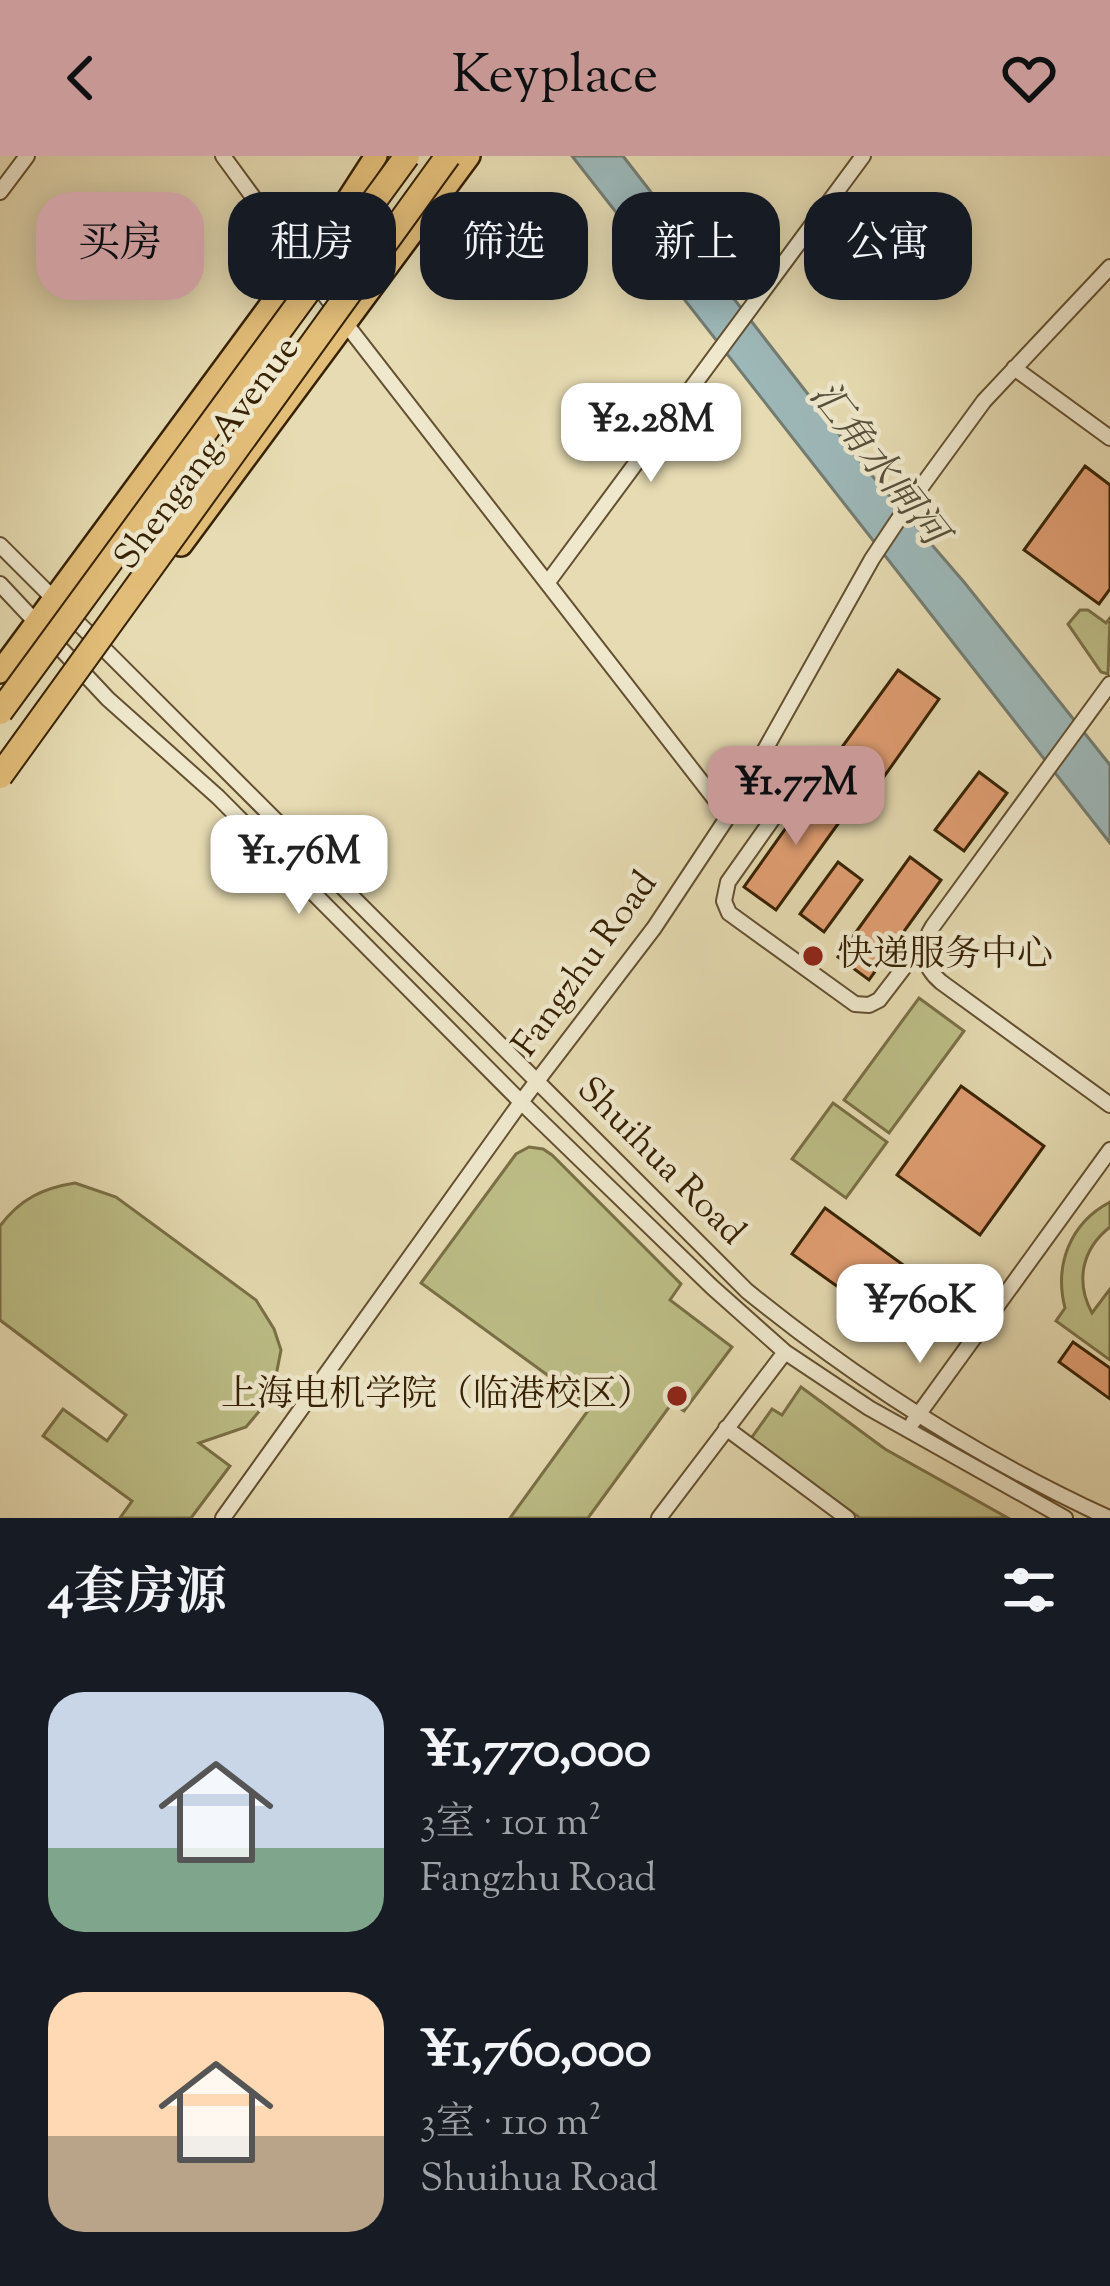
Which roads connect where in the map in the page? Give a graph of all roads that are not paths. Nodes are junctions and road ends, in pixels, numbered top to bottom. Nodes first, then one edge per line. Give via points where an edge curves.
1 (27, 156) edge
2 (223, 156) edge
3 (376, 156) edge
4 (407, 156) edge
5 (448, 156) edge
6 (470, 156) edge
7 (863, 156) edge
8 (0, 192) edge
9 (250, 192) edge
10 (351, 192) edge
11 (1110, 267) edge
12 (275, 300) edge
13 (329, 300) edge
14 (346, 324) junction
15 (1014, 368) junction
16 (1110, 438) edge
17 (0, 544) edge
18 (548, 582) junction
19 (0, 584) edge
20 (54, 598) junction
21 (36, 622) junction
22 (105, 647) junction
23 (0, 672) edge
24 (86, 675) junction
25 (1110, 684) edge
26 (0, 712) edge
27 (810, 766) dead end
28 (0, 776) edge
29 (0, 792) edge
30 (728, 816) junction
31 (925, 940) junction
32 (537, 1083) junction
33 (521, 1102) junction
34 (1110, 1105) edge
35 (1110, 1150) edge
36 (785, 1352) junction
37 (919, 1416) junction
38 (726, 1428) junction
39 (906, 1430) junction
40 (223, 1518) edge
41 (659, 1518) edge
42 (847, 1518) edge
43 (1065, 1518) edge
44 (1109, 1518) edge

1 - 8 street
2 - 9 street
3 - 10 main road, Shengang Avenue
4 - 26 highway, bridge
5 - 28 highway, bridge
6 - 14 main road, Shengang Avenue
7 - 18 street
11 - 15 street, Fangzhu Road
12 - 20 main road, Shengang Avenue
13 - 14 street
14 - 18 street
14 - 22 main road, Shengang Avenue
15 - 16 street
15 - 30 street, Fangzhu Road via 872,559
17 - 20 street, Shuihua Road
18 - 30 street
19 - 21 street, Shuihua Road
20 - 21 main road, Shengang Avenue
20 - 22 street, Shuihua Road
21 - 23 main road, Shengang Avenue
21 - 24 street, Shuihua Road
22 - 24 main road, Shengang Avenue
22 - 32 street, Shuihua Road
24 - 29 main road, Shengang Avenue
24 - 33 street, Shuihua Road
25 - 31 street
27 - 31 street via 728,882 729,914 855,1004 878,1000
30 - 32 street, Fangzhu Road
31 - 34 street via 932,975
32 - 33 street, Fangzhu Road
32 - 37 street, Shuihua Road via 747,1292
33 - 36 street, Shuihua Road
33 - 40 street, Fangzhu Road
35 - 37 street
36 - 38 street
36 - 39 street, Shuihua Road
37 - 39 street
37 - 44 street, Shuihua Road
38 - 41 street
38 - 42 street
39 - 43 street, Shuihua Road

